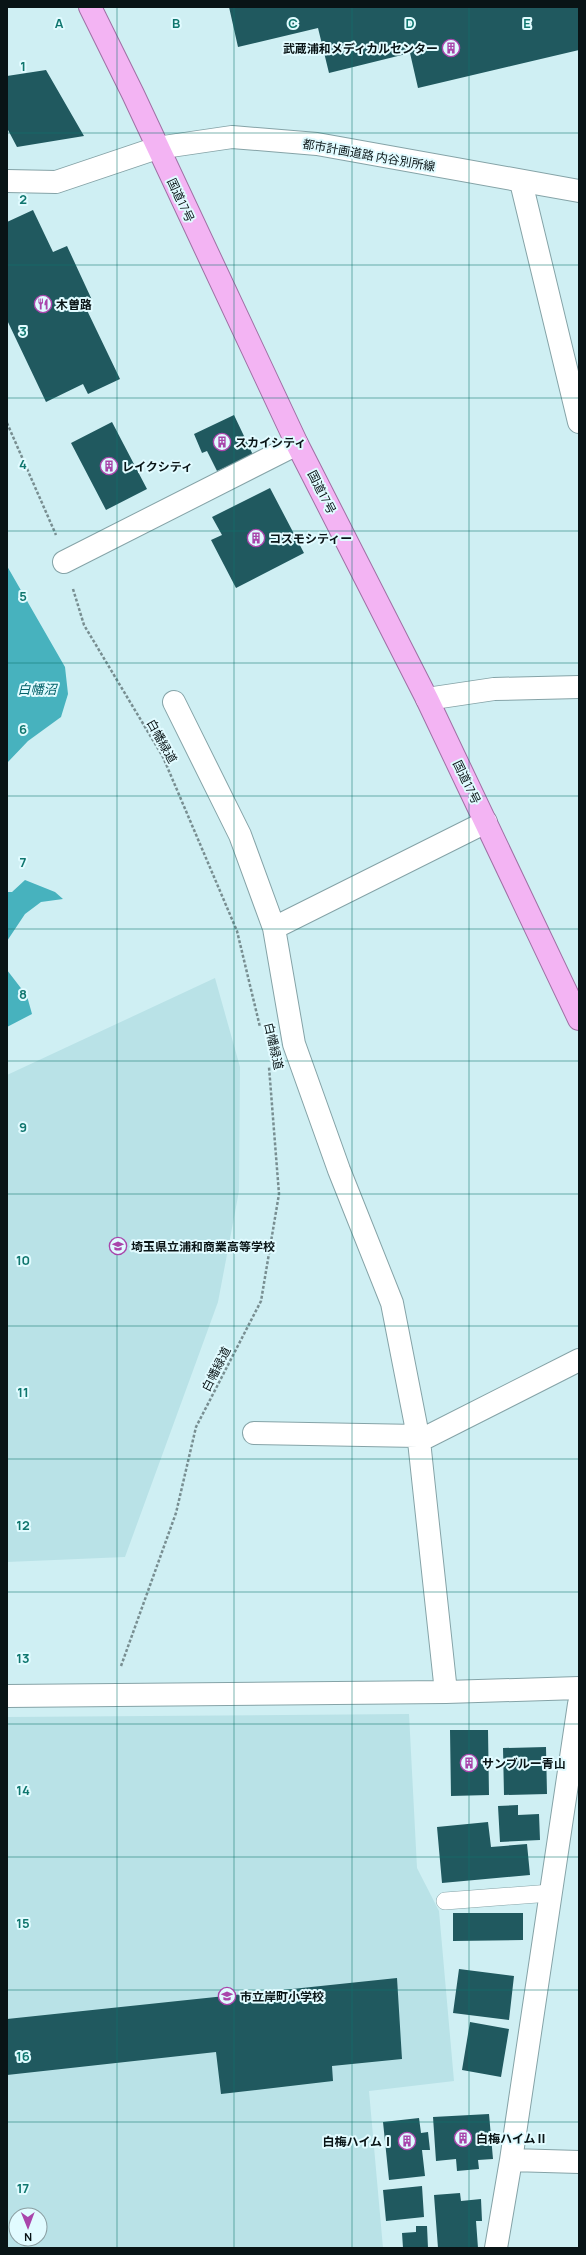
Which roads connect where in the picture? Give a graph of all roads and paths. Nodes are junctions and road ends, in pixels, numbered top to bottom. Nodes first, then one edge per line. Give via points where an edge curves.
1 (90, 7) edge
2 (157, 148) junction
3 (7, 181) edge
4 (521, 182) junction
5 (579, 191) edge
6 (579, 422) edge
7 (7, 423) edge
8 (297, 444) junction
9 (64, 562) junction
10 (579, 687) edge
11 (427, 699) junction
12 (174, 702) dead end
13 (486, 822) junction
14 (274, 928) junction
15 (579, 1019) edge
16 (261, 1031) dead end
17 (268, 1061) dead end
18 (579, 1360) edge
19 (254, 1433) dead end
20 (418, 1438) junction
21 (579, 1688) edge
22 (446, 1692) junction
23 (110, 1695) junction
24 (7, 1696) edge
25 (579, 1704) edge
26 (551, 1893) junction
27 (445, 1901) dead end
28 (511, 2160) junction
29 (579, 2162) edge
30 (496, 2248) edge

1 - 2 highway, 国道17号
2 - 3 street, 都市計画道路 内谷別所線 via 56,182
2 - 4 street, 都市計画道路 内谷別所線 via 232,137 317,144
2 - 8 highway, 国道17号
4 - 5 street, 都市計画道路 内谷別所線
4 - 6 street
7 - 9 path, 白幡緑道 via 52,522
8 - 9 street
8 - 11 highway, 国道17号
9 - 16 path, 白幡緑道 via 84,625 163,757 237,931
10 - 11 street via 494,689
11 - 13 highway, 国道17号
12 - 14 street via 240,835
13 - 14 street
13 - 15 highway, 国道17号
14 - 20 street via 294,1044 339,1170 392,1303
17 - 23 path, 白幡緑道 via 272,1076 279,1194 261,1301 196,1427 176,1513
18 - 20 street
19 - 20 street
20 - 22 street
21 - 22 street
22 - 23 street
23 - 24 street
25 - 26 street
26 - 27 lane
26 - 28 street
28 - 29 street
28 - 30 street

